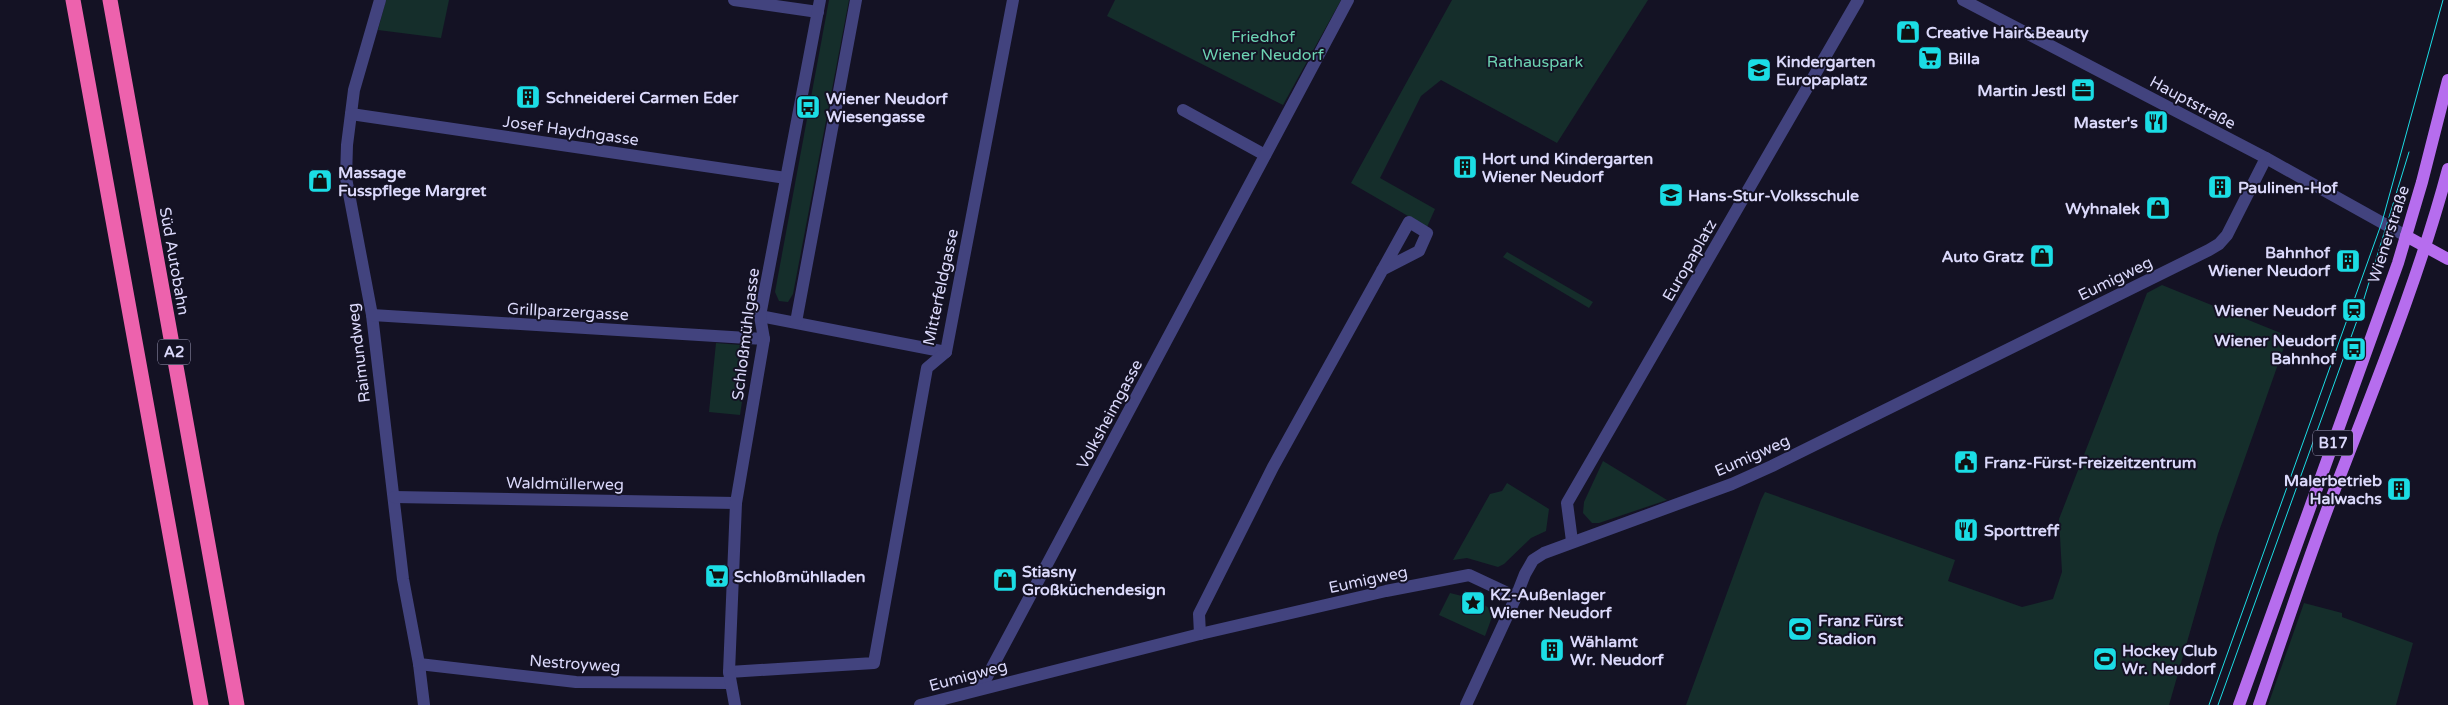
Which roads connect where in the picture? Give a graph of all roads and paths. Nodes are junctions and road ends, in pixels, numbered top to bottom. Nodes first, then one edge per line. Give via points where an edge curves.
1 (73, 0) edge
2 (110, 0) edge
3 (380, 0) edge
4 (734, 0) edge
5 (856, 0) edge
6 (1013, 0) edge
7 (1348, 0) edge
8 (1858, 0) edge
9 (1963, 0) edge
10 (819, 6) edge
11 (2448, 80) edge
12 (1183, 110) dead end
13 (350, 114) junction
14 (1265, 155) junction
15 (2266, 158) junction
16 (2448, 169) edge
17 (786, 178) junction
18 (2406, 236) junction
19 (2426, 247) junction
20 (2448, 259) edge
21 (1382, 270) dead end
22 (372, 316) junction
23 (760, 316) junction
24 (796, 322) junction
25 (764, 338) junction
26 (946, 352) junction
27 (394, 497) junction
28 (736, 503) junction
29 (1572, 541) junction
30 (1516, 597) junction
31 (1200, 634) junction
32 (874, 662) joint
33 (419, 664) junction
34 (730, 677) junction
35 (981, 688) junction
36 (201, 705) edge
37 (238, 705) edge
38 (424, 705) edge
39 (735, 705) edge
40 (920, 705) edge
41 (1466, 705) edge
42 (2239, 705) edge
43 (2258, 705) edge

1 - 36 highway, A2
2 - 37 highway, Süd Autobahn / A2
3 - 13 street, Raimundweg
4 - 10 street
5 - 24 street
6 - 26 street, Mitterfeldgasse
7 - 14 street, Volksheimgasse
8 - 29 street, Europaplatz via 1567,503
9 - 15 street, Hauptstraße
10 - 17 street, Schloßmühlgasse
11 - 18 main road, Wienerstraße / B17
12 - 14 street
13 - 17 street, Josef Haydngasse
13 - 22 street, Raimundweg via 346,178
14 - 35 street, Volksheimgasse
15 - 18 street, Hauptstraße
15 - 29 street, Eumigweg via 2226,235 2209,250 1772,466 1732,484
16 - 19 main road, B17
17 - 23 street, Schloßmühlgasse
18 - 19 main road
18 - 42 main road, Wienerstraße / B17
19 - 20 main road
19 - 43 main road, B17 via 2332,496
21 - 31 street via 1273,467 1199,614
22 - 25 street, Grillparzergasse
22 - 27 street, Raimundweg
23 - 24 street
23 - 25 street, Schloßmühlgasse
24 - 26 street
25 - 28 street, Schloßmühlgasse
26 - 32 street, Mitterfeldgasse via 927,368
27 - 28 street, Waldmüllerweg
27 - 33 street, Raimundweg via 403,579
28 - 34 street, Schloßmühlgasse
29 - 30 street, Eumigweg via 1533,560
30 - 31 street, Eumigweg via 1469,575
30 - 41 street
31 - 35 street, Eumigweg
32 - 34 street, Nestroyweg
33 - 34 street, Nestroyweg via 576,682
33 - 38 street, Raimundweg
34 - 39 street, Schloßmühlgasse
35 - 40 street, Eumigweg

